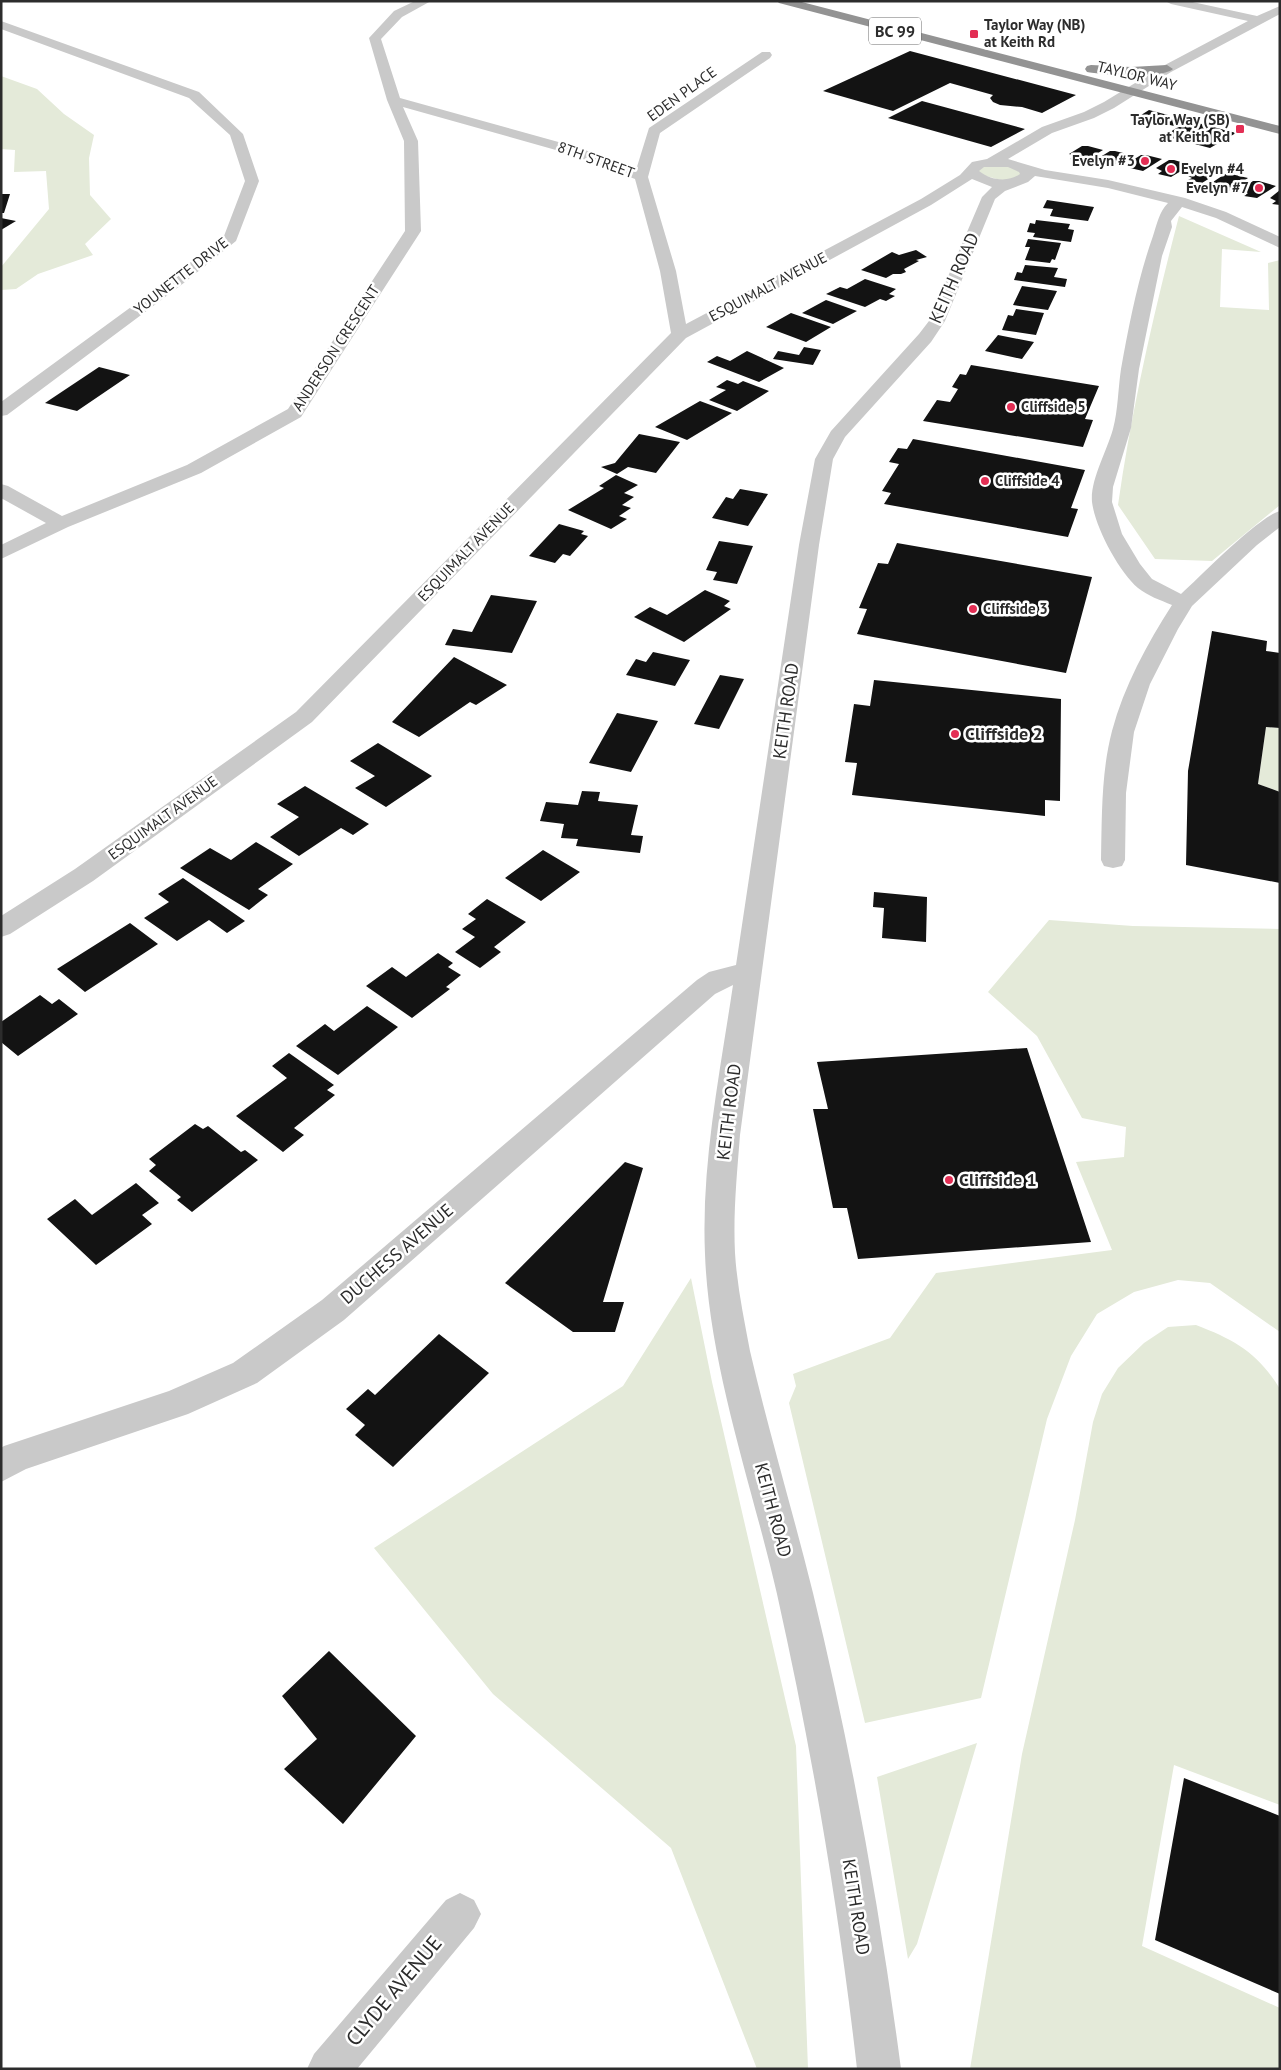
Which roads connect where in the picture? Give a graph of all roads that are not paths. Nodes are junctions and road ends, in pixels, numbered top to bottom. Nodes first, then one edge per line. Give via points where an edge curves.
1 (425, 1) edge
2 (783, 1) edge
3 (811, 1) edge
4 (1171, 1) edge
5 (1280, 9) edge
6 (1258, 20) junction
7 (1, 25) edge
8 (766, 55) dead end
9 (1075, 68) junction
10 (1167, 69) junction
11 (1136, 88) junction
12 (394, 100) junction
13 (1280, 120) edge
14 (1064, 126) junction
15 (1280, 130) edge
16 (992, 162) junction
17 (1020, 174) junction
18 (641, 177) junction
19 (982, 182) junction
20 (1180, 201) junction
21 (1279, 242) edge
22 (680, 334) junction
23 (1, 412) edge
24 (1, 490) edge
25 (1280, 517) edge
26 (61, 523) junction
27 (1, 553) edge
28 (1184, 602) junction
29 (1113, 860) dead end
30 (1, 928) edge
31 (748, 972) junction
32 (1, 1466) edge
33 (460, 1914) dead end
34 (329, 2069) edge
35 (879, 2069) edge

1 - 12 street, ANDERSON CRESCENT via 398,14 375,38
2 - 11 highway, TAYLOR WAY / BC 99
3 - 9 highway, TAYLOR WAY / BC 99
4 - 6 street
5 - 6 street
6 - 10 street
7 - 23 street, YOUNETTE DRIVE via 194,95 236,134 252,180 231,238
8 - 18 street, EDEN PLACE via 654,131
9 - 10 highway
9 - 11 highway, TAYLOR WAY / BC 99
10 - 11 street
11 - 13 highway, TAYLOR WAY / BC 99
11 - 14 street
11 - 15 highway, TAYLOR WAY / BC 99
12 - 18 street, 8TH STREET via 575,151
12 - 26 street, ANDERSON CRESCENT via 411,141 413,230 296,413 194,469
14 - 16 street via 1048,130
14 - 17 street via 1059,133 1017,160
16 - 17 street
16 - 19 street via 976,165
17 - 19 street via 1000,188
17 - 20 street via 1121,188
18 - 22 street, 8TH STREET via 668,270
19 - 22 street, ESQUIMALT AVENUE via 940,194
19 - 31 street, KEITH ROAD via 937,321 837,435 824,459 808,545
20 - 21 street via 1221,215
20 - 28 street via 1164,221 1154,256 1130,369 1122,428 1103,487 1102,502 1112,534 1131,567 1145,583
22 - 30 street, ESQUIMALT AVENUE via 304,717 84,875
24 - 26 street
25 - 28 street
26 - 27 street, ANDERSON CRESCENT
28 - 29 street via 1139,684 1123,732 1114,793
31 - 32 street, DUCHESS AVENUE via 718,979 706,987 333,1310 245,1373 176,1403 16,1457
31 - 35 street, KEITH ROAD via 725,1136 720,1210 721,1268 736,1365 795,1592 830,1757 857,1904
33 - 34 street, CLYDE AVENUE

